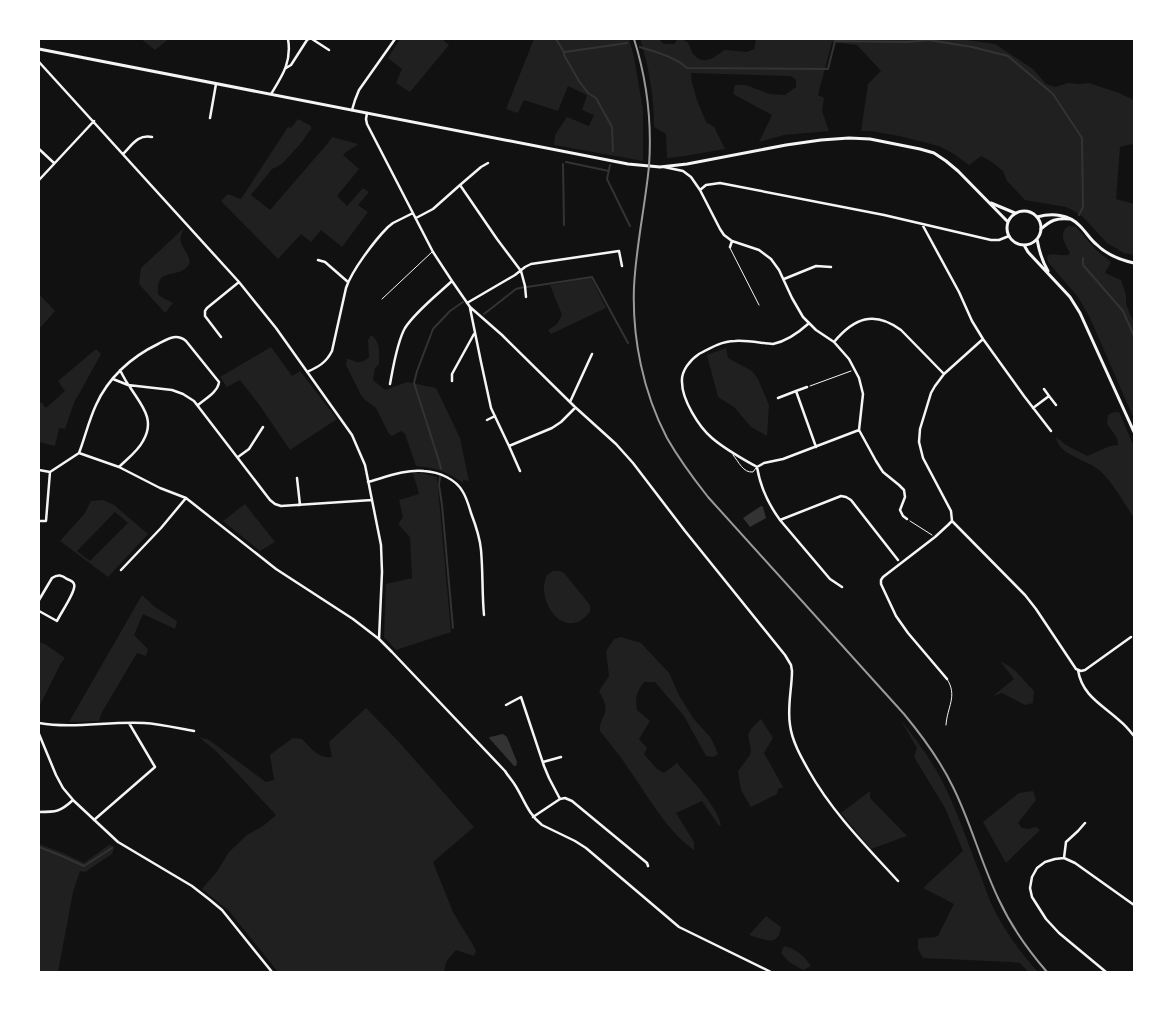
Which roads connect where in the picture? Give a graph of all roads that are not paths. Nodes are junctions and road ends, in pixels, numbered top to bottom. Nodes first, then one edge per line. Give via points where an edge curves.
1 (288, 39) edge
2 (311, 39) edge
3 (395, 39) edge
4 (39, 49) edge
5 (329, 50) dead end
6 (39, 62) edge
7 (286, 68) junction
8 (216, 84) junction
9 (271, 94) junction
10 (352, 110) junction
11 (367, 113) junction
12 (210, 118) dead end
13 (94, 121) junction
14 (152, 137) dead end
15 (39, 149) edge
16 (123, 154) junction
17 (54, 163) junction
18 (488, 163) dead end
19 (660, 167) junction
20 (39, 180) edge
21 (460, 185) junction
22 (700, 190) junction
23 (988, 202) junction
24 (413, 213) junction
25 (1015, 214) junction
26 (1037, 217) junction
27 (416, 218) junction
28 (1072, 220) junction
29 (1008, 222) junction
30 (922, 224) junction
31 (1041, 229) junction
32 (1009, 236) junction
33 (1037, 240) junction
34 (732, 241) junction
35 (1024, 246) junction
36 (730, 248) joint
37 (433, 252) junction
38 (318, 260) dead end
39 (1134, 263) edge
40 (622, 266) dead end
41 (831, 267) dead end
42 (520, 270) junction
43 (1049, 274) junction
44 (784, 279) junction
45 (452, 281) junction
46 (238, 282) junction
47 (348, 282) junction
48 (526, 297) dead end
49 (382, 299) dead end
50 (467, 303) junction
51 (759, 306) dead end
52 (470, 307) junction
53 (808, 323) junction
54 (475, 333) junction
55 (221, 337) dead end
56 (984, 339) junction
57 (834, 342) junction
58 (592, 354) dead end
59 (120, 370) junction
60 (307, 372) junction
61 (944, 374) junction
62 (113, 379) junction
63 (452, 380) dead end
64 (390, 384) dead end
65 (128, 385) junction
66 (807, 387) road end
67 (1044, 389) dead end
68 (796, 391) junction
69 (1049, 396) junction
70 (778, 398) dead end
71 (570, 402) junction
72 (198, 405) junction
73 (1056, 405) dead end
74 (575, 407) junction
75 (1033, 408) junction
76 (495, 416) junction
77 (487, 420) dead end
78 (263, 427) dead end
79 (859, 430) junction
80 (1051, 431) dead end
81 (1134, 432) edge
82 (509, 446) junction
83 (816, 447) junction
84 (79, 453) junction
85 (733, 454) junction
86 (238, 457) junction
87 (119, 467) junction
88 (757, 467) junction
89 (39, 470) edge
90 (520, 471) dead end
91 (50, 472) junction
92 (297, 478) dead end
93 (368, 482) junction
94 (186, 498) junction
95 (372, 500) junction
96 (300, 505) junction
97 (907, 519) road end
98 (780, 520) junction
99 (39, 521) edge
100 (952, 521) junction
101 (898, 560) dead end
102 (121, 570) dead end
103 (842, 588) dead end
104 (39, 600) edge
105 (39, 611) edge
106 (484, 615) dead end
107 (1131, 637) dead end
108 (379, 639) junction
109 (1078, 670) junction
110 (947, 679) joint
111 (506, 705) dead end
112 (39, 723) edge
113 (129, 723) junction
114 (946, 724) dead end
115 (194, 731) dead end
116 (39, 734) edge
117 (1134, 736) edge
118 (561, 757) dead end
119 (542, 762) junction
120 (560, 799) junction
121 (73, 800) junction
122 (39, 812) edge
123 (533, 817) junction
124 (94, 820) junction
125 (1085, 823) dead end
126 (1064, 858) junction
127 (648, 866) dead end
128 (898, 881) dead end
129 (1134, 905) edge
130 (272, 972) edge
131 (772, 972) edge
132 (1106, 972) edge

1 - 7 street
2 - 5 street
2 - 7 street
3 - 10 street via 359,90
4 - 8 main road
6 - 13 street
7 - 9 street
8 - 9 main road
8 - 12 street
9 - 10 main road
10 - 11 main road
11 - 19 main road via 628,164
11 - 24 street via 367,124
13 - 16 street
13 - 17 street
14 - 16 street via 140,138
15 - 17 street
16 - 46 street
17 - 20 street
18 - 21 street
19 - 22 street via 687,174
19 - 23 main road via 826,139 870,139 934,154 958,170
21 - 27 street via 433,209
21 - 42 street
22 - 30 street via 720,183
22 - 34 street via 720,229
23 - 25 main road
23 - 29 main road
24 - 27 street
24 - 47 street via 386,229
25 - 26 main road via 1027,212
25 - 29 main road
26 - 28 main road via 1061,215
26 - 31 main road
27 - 37 street
28 - 31 main road via 1055,220
28 - 39 main road via 1106,253
29 - 32 main road
30 - 32 street via 991,240
30 - 56 street
31 - 33 main road
32 - 35 main road
33 - 35 main road
33 - 43 main road
34 - 36 street
34 - 44 street via 764,253
35 - 43 main road
36 - 51 lane
37 - 45 street
37 - 49 lane
38 - 47 street via 325,262
40 - 42 street via 618,251 531,264
41 - 44 street via 816,266
42 - 48 street
42 - 50 street
43 - 81 main road via 1080,313
44 - 53 street
45 - 50 street
45 - 64 street via 405,328
46 - 55 street via 205,311 205,316
46 - 60 street
47 - 60 street via 332,351 322,365
50 - 52 street
52 - 54 street
52 - 71 street
53 - 57 street
53 - 85 street via 779,343 735,340 717,345 695,358 685,370 683,390 695,419 711,438
54 - 63 street via 452,374
54 - 76 street
56 - 61 street
56 - 75 street
57 - 61 street via 857,322 884,320 901,330
57 - 79 street via 849,359 859,378 863,394
58 - 71 street
59 - 62 street
59 - 65 street
59 - 72 street via 152,347 173,337 182,338 219,382 218,387
60 - 93 street via 352,435
61 - 100 street via 931,393 919,442 923,458 951,512
62 - 65 street
62 - 84 street via 96,405
65 - 72 street via 172,390
65 - 87 street via 144,409 148,426 143,442
66 - 68 street
67 - 69 street
68 - 70 street
68 - 83 street
69 - 73 street
69 - 75 street
71 - 74 street
72 - 86 street
74 - 82 street via 552,428
74 - 128 street via 633,463 785,655 792,671 790,724 798,751 839,816
75 - 80 street
76 - 77 street
76 - 82 street
78 - 86 street via 249,448
79 - 83 street
79 - 97 street via 883,472 904,490 900,510
82 - 90 street
83 - 88 street
84 - 87 street
84 - 91 street
85 - 88 street
85 - 88 lane via 744,470 753,472
86 - 96 street via 275,504
87 - 94 street
88 - 98 street via 768,499
89 - 91 street
91 - 99 street via 46,522
92 - 96 street
93 - 95 street
93 - 106 street via 405,472 426,471 448,477 459,486 467,500 480,545
94 - 102 street
94 - 108 street via 276,569 353,618
95 - 96 street
95 - 108 street via 382,558
98 - 101 street via 846,497
98 - 103 street via 830,579
100 - 109 street via 1025,595
100 - 110 street via 882,577 881,582 896,616
104 - 105 street via 55,576 62,575 74,584 74,590 57,621
107 - 109 street via 1085,670
108 - 123 street via 505,771
109 - 117 street via 1093,700 1121,721
110 - 114 lane via 953,694
111 - 119 street via 521,697
112 - 113 street via 74,726
113 - 115 street
113 - 124 street via 155,767
116 - 121 street via 56,775
118 - 119 street
119 - 120 street
120 - 123 street
120 - 127 street via 572,801
121 - 122 street via 63,809
121 - 124 street
123 - 131 street via 586,848 684,931
124 - 130 street via 118,842 192,886 222,910
125 - 126 street via 1066,842
126 - 129 street
126 - 132 street via 1045,862 1034,872 1032,897 1051,926

